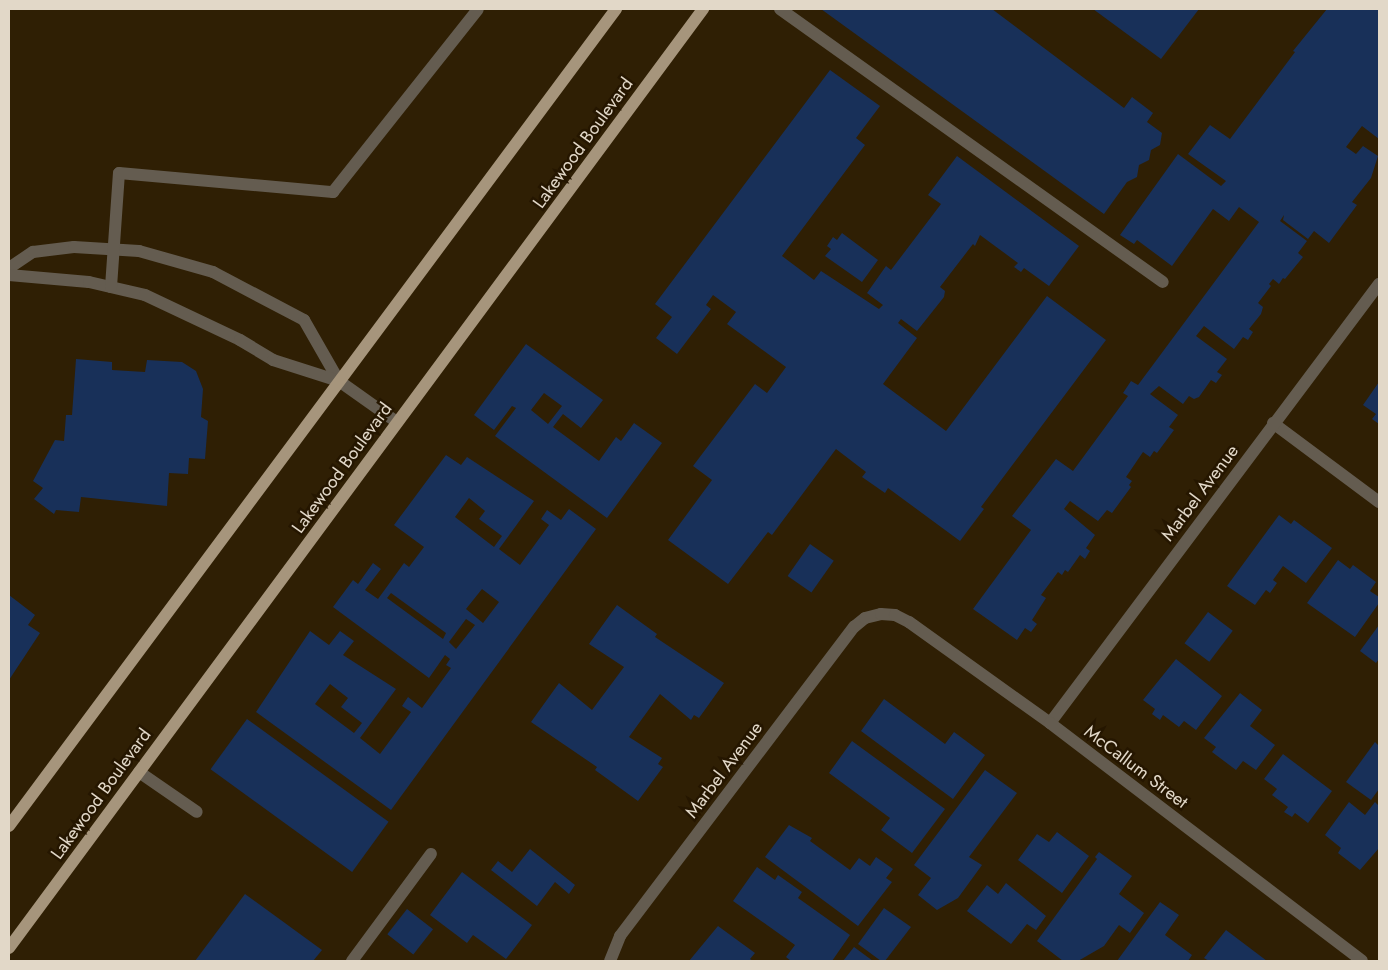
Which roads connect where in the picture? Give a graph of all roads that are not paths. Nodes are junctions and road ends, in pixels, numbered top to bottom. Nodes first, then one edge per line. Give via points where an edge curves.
1 (478, 9) edge
2 (616, 9) edge
3 (703, 9) edge
4 (780, 9) edge
5 (114, 249) junction
6 (9, 268) edge
7 (9, 275) edge
8 (1163, 282) dead end
9 (1379, 284) edge
10 (111, 287) junction
11 (339, 382) junction
12 (397, 422) junction
13 (1273, 423) junction
14 (1379, 502) edge
15 (881, 614) joint
16 (1050, 723) junction
17 (139, 772) junction
18 (197, 812) dead end
19 (9, 826) edge
20 (431, 854) dead end
21 (9, 948) edge
22 (352, 961) edge
23 (610, 961) edge
24 (1362, 961) edge

1 - 5 street via 334,192 119,173
2 - 11 main road
3 - 12 main road, Lakewood Boulevard
4 - 8 street
5 - 6 street via 74,247 33,252
5 - 10 street
5 - 11 street via 139,251 213,272 304,320
7 - 10 street
9 - 13 street, Marbel Avenue
10 - 11 street via 145,295 240,340 273,360
11 - 12 street
11 - 19 main road
12 - 17 main road, Lakewood Boulevard
13 - 14 street
13 - 16 street, Marbel Avenue
15 - 16 street, McCallum Street via 895,615 909,622
15 - 23 street, Marbel Avenue via 865,618 854,627 620,936
16 - 24 street, McCallum Street
17 - 18 street
17 - 21 main road, Lakewood Boulevard
20 - 22 street

